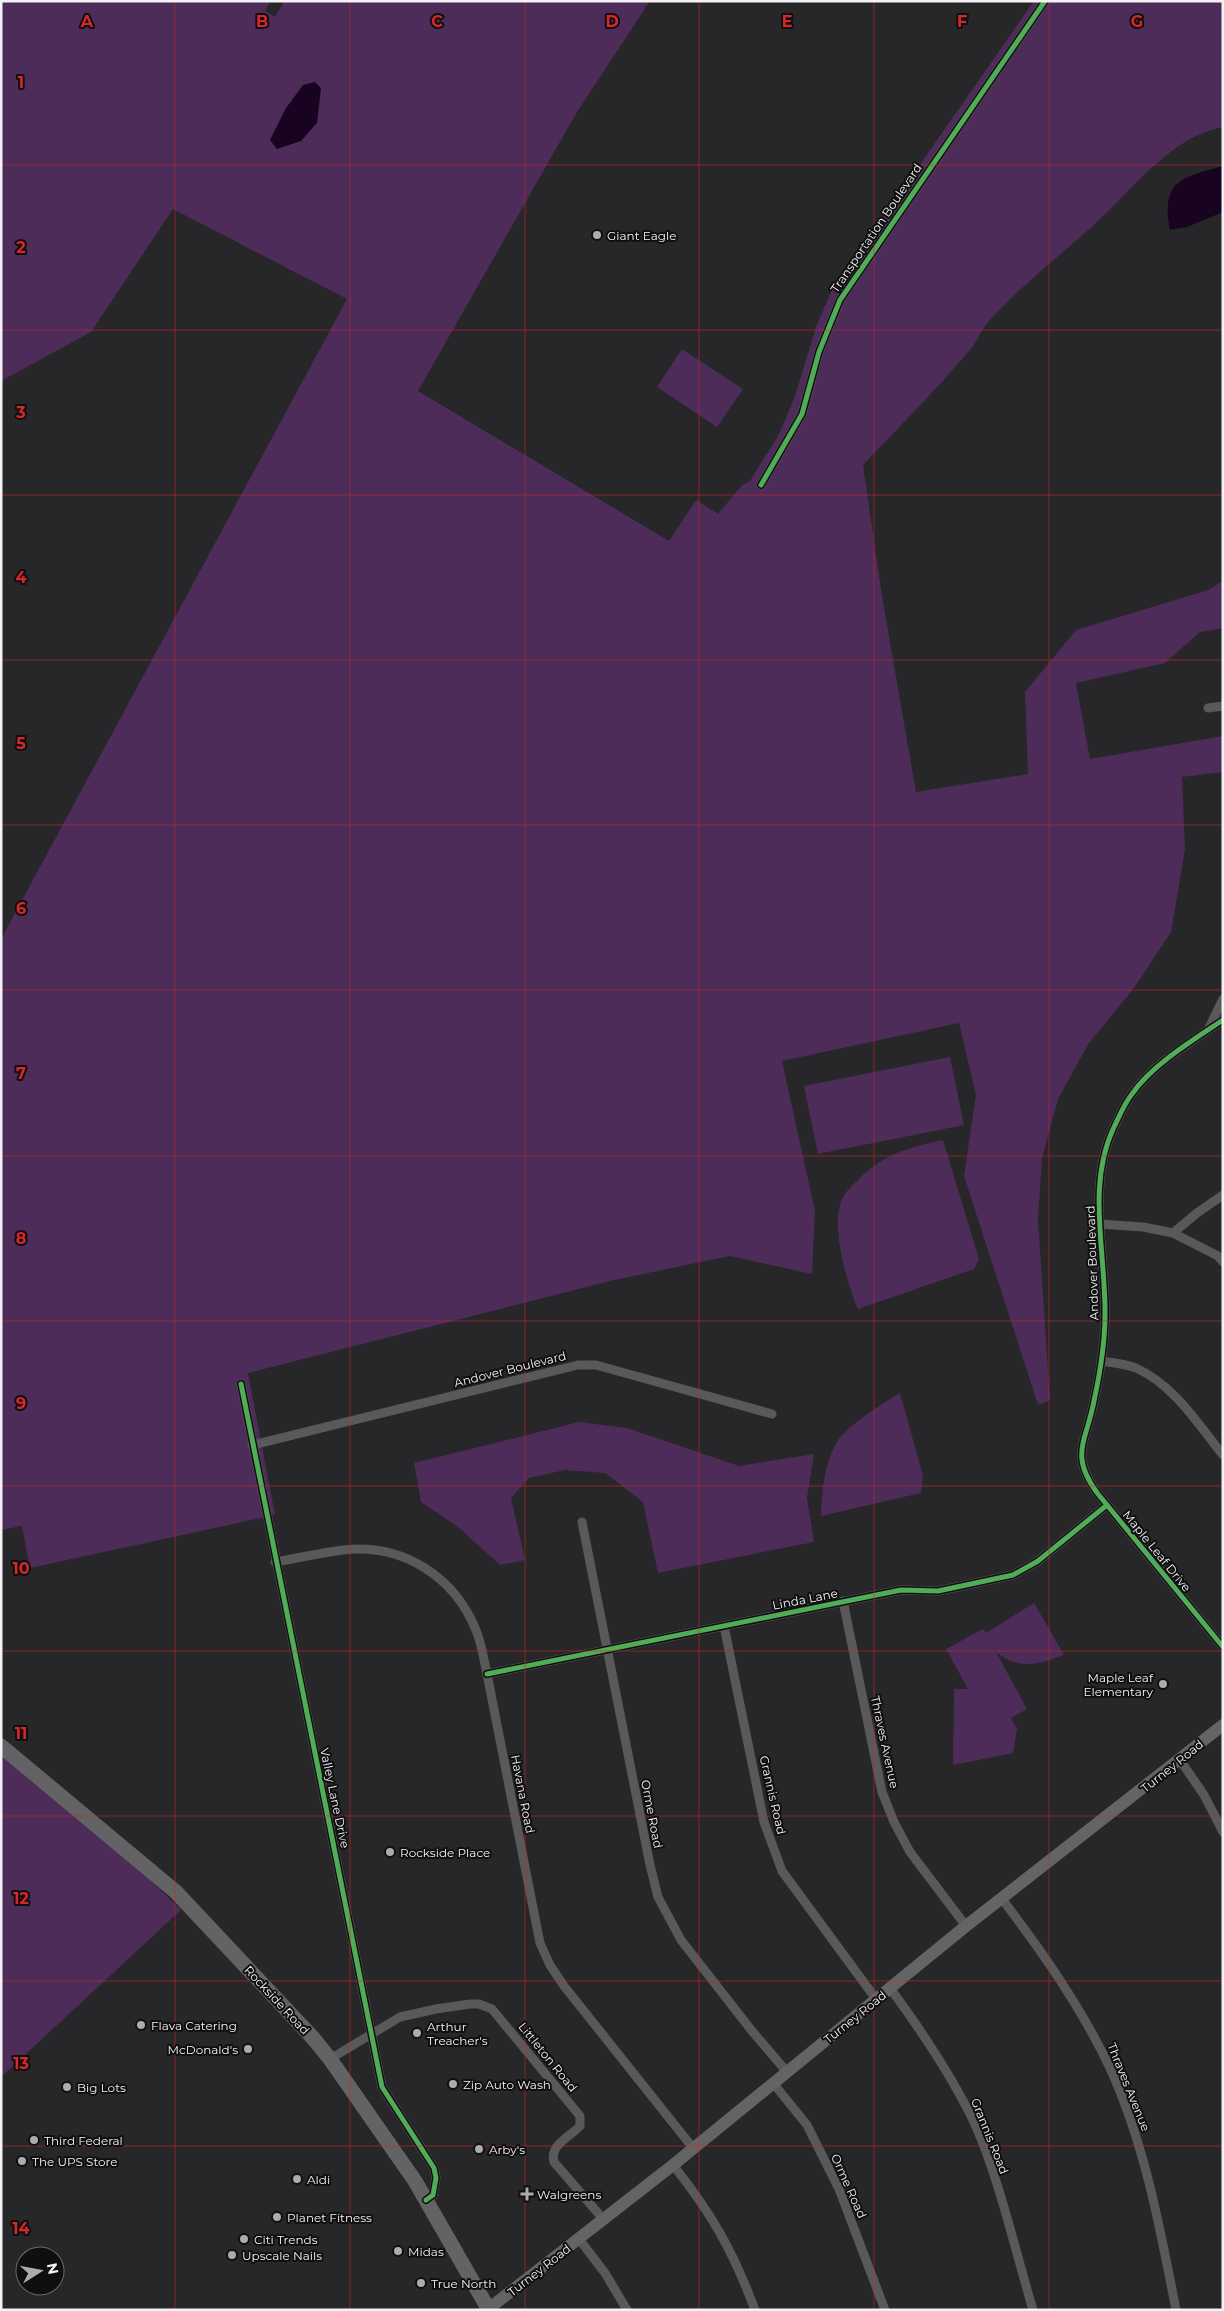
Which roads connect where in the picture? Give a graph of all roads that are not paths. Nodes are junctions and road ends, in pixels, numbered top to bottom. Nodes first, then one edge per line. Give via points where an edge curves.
1 (1045, 1) edge
2 (761, 485) dead end
3 (1223, 706) edge
4 (1208, 708) dead end
5 (1223, 999) edge
6 (1223, 1020) edge
7 (1209, 1030) junction
8 (1223, 1195) edge
9 (1099, 1224) junction
10 (1173, 1232) junction
11 (1223, 1262) edge
12 (1102, 1360) junction
13 (241, 1384) dead end
14 (772, 1414) dead end
15 (252, 1445) junction
16 (1223, 1455) edge
17 (1081, 1463) joint
18 (1107, 1505) junction
19 (582, 1522) dead end
20 (275, 1562) junction
21 (843, 1601) junction
22 (724, 1626) junction
23 (1223, 1647) edge
24 (606, 1650) junction
25 (487, 1674) junction
26 (1223, 1725) edge
27 (1, 1746) edge
28 (1180, 1760) junction
29 (1223, 1832) edge
30 (1002, 1899) junction
31 (966, 1926) junction
32 (890, 1988) junction
33 (876, 1999) junction
34 (372, 2035) junction
35 (330, 2059) junction
36 (787, 2072) junction
37 (773, 2083) junction
38 (693, 2148) junction
39 (673, 2165) junction
40 (426, 2200) junction
41 (604, 2220) junction
42 (579, 2239) junction
43 (489, 2309) edge
44 (627, 2310) edge
45 (755, 2310) edge
46 (884, 2310) edge
47 (1033, 2310) edge
48 (1176, 2310) edge

1 - 2 street, Transportation Boulevard via 840,300 823,338 802,414
3 - 4 street
5 - 7 street
6 - 7 street, Andover Boulevard
7 - 9 street, Andover Boulevard via 1167,1059 1132,1094 1113,1129 1100,1168
8 - 10 street
9 - 10 street
9 - 12 street, Andover Boulevard via 1105,1314
10 - 11 street via 1218,1256
12 - 16 street via 1135,1368 1158,1382 1180,1402
12 - 17 street, Andover Boulevard via 1083,1439
13 - 15 street, Valley Lane Drive
14 - 15 street, Andover Boulevard via 596,1365 578,1365
15 - 20 street, Valley Lane Drive
17 - 18 street, Maple Leaf Drive via 1086,1478
18 - 21 street, Linda Lane via 1038,1561 1013,1575 938,1591 900,1590
18 - 23 street, Maple Leaf Drive
19 - 24 street, Orme Road
20 - 25 street, Havana Road via 344,1550 376,1550 401,1555 425,1566 448,1586 464,1606 478,1634
20 - 34 street, Valley Lane Drive
21 - 22 street, Linda Lane
21 - 31 street, Thraves Avenue via 882,1792 910,1852
22 - 24 street, Linda Lane
22 - 33 street, Grannis Road via 764,1822 782,1871
24 - 25 street, Linda Lane
24 - 36 street, Orme Road via 658,1897 681,1940
25 - 38 street, Havana Road via 540,1943 564,1986
26 - 28 main road, Turney Road
27 - 35 main road, Rockside Road via 176,1892
28 - 29 street via 1204,1795
28 - 30 main road, Turney Road
30 - 31 main road, Turney Road
30 - 48 street, Thraves Avenue via 1073,1998 1110,2069 1148,2177
31 - 32 main road, Turney Road
32 - 33 main road, Turney Road
32 - 47 street, Grannis Road via 946,2067 973,2121
33 - 36 main road, Turney Road
34 - 35 street
34 - 40 street, Valley Lane Drive via 383,2090 434,2168 433,2195
34 - 41 street, Littleton Road via 400,2017 436,2009 479,2004 492,2009 580,2116 580,2126 556,2146 552,2157
35 - 40 main road, Rockside Road
36 - 37 main road, Turney Road
37 - 38 main road, Turney Road
37 - 46 street, Orme Road via 807,2126 839,2189
38 - 39 main road, Turney Road
39 - 41 main road, Turney Road
39 - 45 street via 702,2201 725,2239
40 - 43 main road, Rockside Road
41 - 42 main road, Turney Road
42 - 43 main road, Turney Road
42 - 44 street

